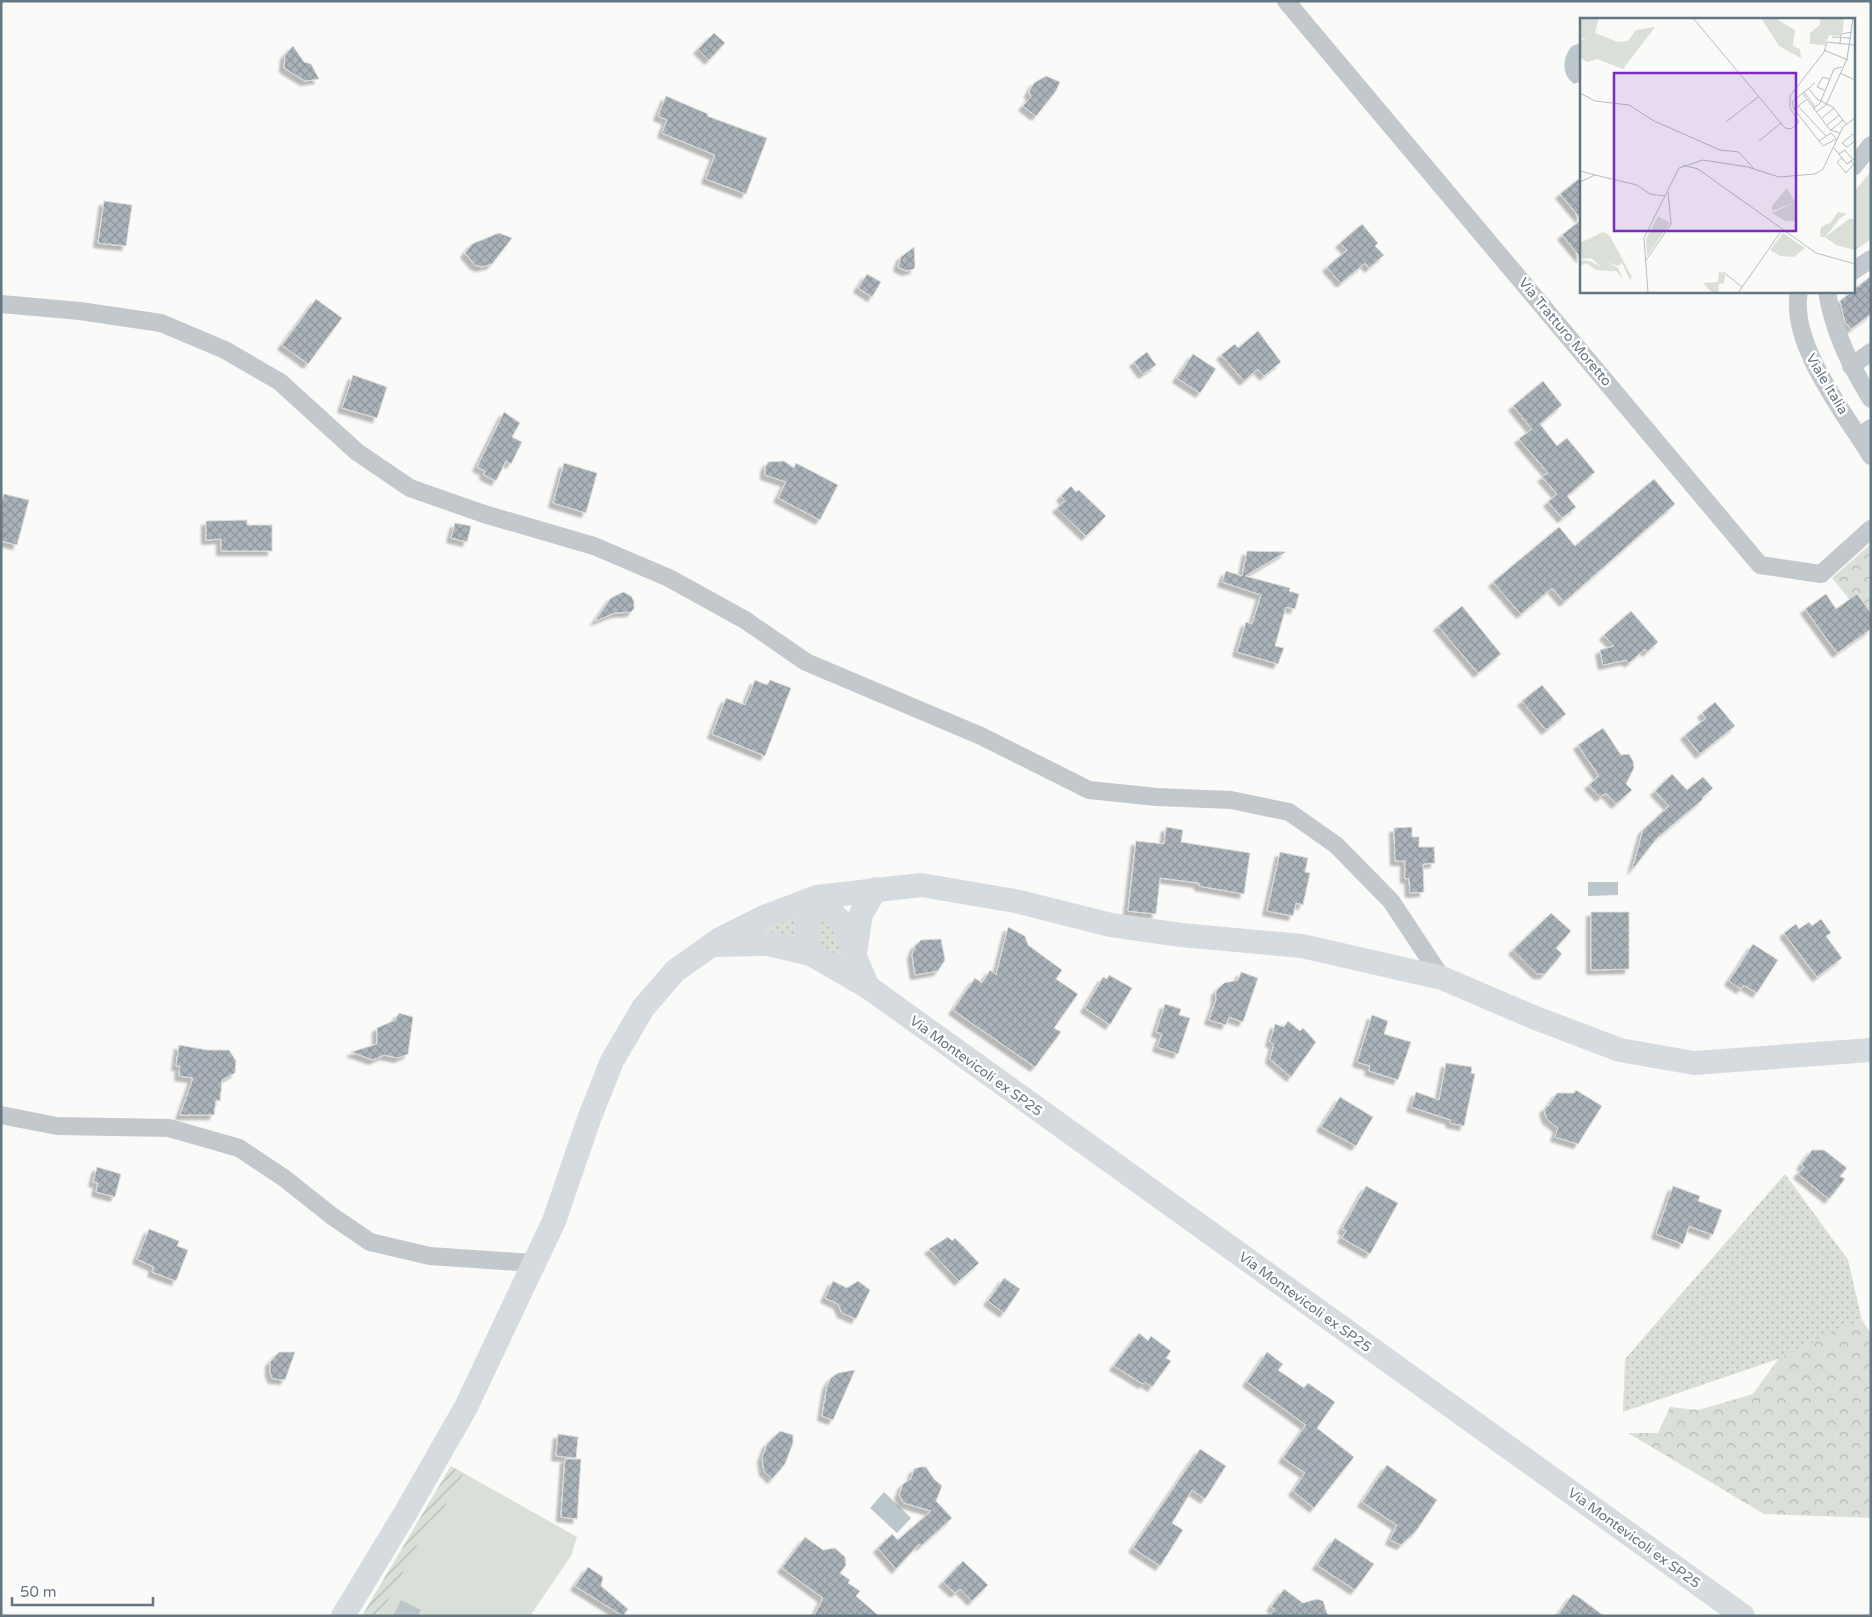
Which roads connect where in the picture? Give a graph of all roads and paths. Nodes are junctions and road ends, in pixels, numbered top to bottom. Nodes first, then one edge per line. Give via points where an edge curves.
1 (1286, 1) edge
2 (1871, 145) edge
3 (1854, 166) edge
4 (1871, 259) edge
5 (1854, 271) edge
6 (1828, 292) edge
7 (1798, 299) edge
8 (1, 304) edge
9 (1871, 352) edge
10 (1851, 366) junction
11 (1871, 399) edge
12 (1865, 432) edge
13 (1871, 456) edge
14 (1871, 529) edge
15 (876, 889) junction
16 (817, 897) junction
17 (711, 945) junction
18 (811, 954) junction
19 (855, 957) junction
20 (1442, 978) junction
21 (868, 987) junction
22 (1871, 1050) edge
23 (1, 1115) edge
24 (533, 1263) junction
25 (1732, 1613) edge
26 (343, 1616) edge

1 - 14 street, Via Tratturo Moretto via 1760,565 1821,574
2 - 3 street
4 - 5 street
6 - 10 street via 1830,314
7 - 12 street, Viale Italia via 1808,353
8 - 20 street via 80,311 161,324 224,350 280,382 357,452 410,488 484,514 594,546 669,578 745,620 806,662 981,736 1089,790 1231,800 1289,812 1336,845 1391,901
9 - 10 street
10 - 11 street
12 - 13 street, Viale Italia
15 - 16 street
15 - 19 street via 861,914
15 - 20 street via 921,885 1015,900 1111,925 1302,946
16 - 17 street via 764,917
16 - 18 street via 806,928
16 - 19 street via 844,925
17 - 18 street, Via Montevicoli ex SP25 via 768,944
17 - 24 street via 675,971 643,1008 612,1061 554,1221
18 - 21 street, Via Montevicoli ex SP25
19 - 21 street
20 - 22 street via 1620,1050 1694,1063
21 - 25 street, Via Montevicoli ex SP25
23 - 24 street via 57,1126 169,1128 239,1148 370,1242 430,1256
24 - 26 street via 466,1407

